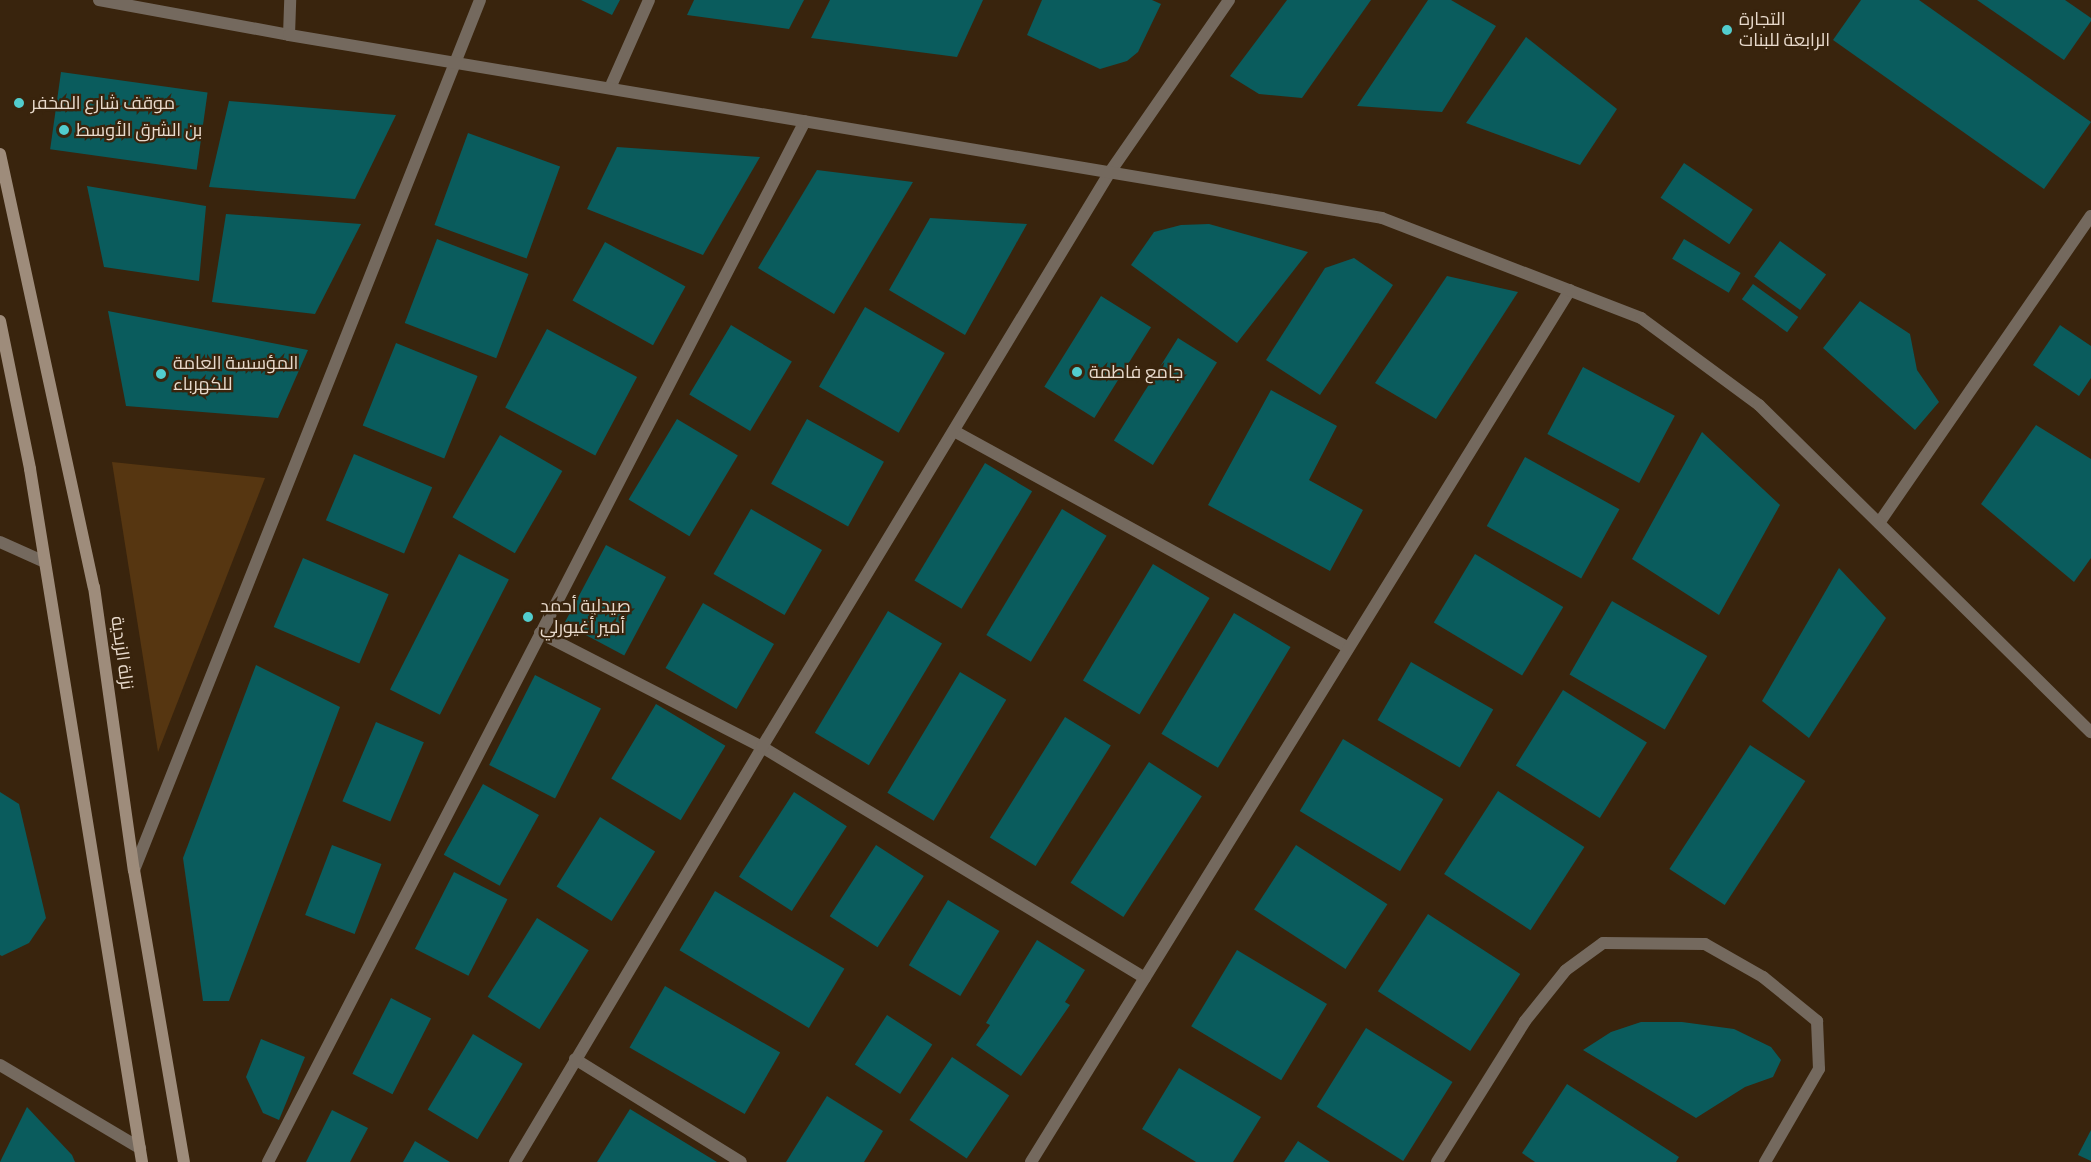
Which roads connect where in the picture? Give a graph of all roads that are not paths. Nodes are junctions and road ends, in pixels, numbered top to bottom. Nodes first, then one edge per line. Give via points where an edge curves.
1 (99, 0) edge
2 (290, 0) edge
3 (480, 0) edge
4 (649, 0) edge
5 (1229, 0) edge
6 (289, 35) junction
7 (454, 63) junction
8 (610, 88) junction
9 (804, 121) junction
10 (0, 154) edge
11 (1110, 172) junction
12 (2091, 216) edge
13 (1570, 290) junction
14 (0, 321) edge
15 (954, 430) junction
16 (1879, 523) junction
17 (0, 542) edge
18 (45, 562) junction
19 (540, 633) junction
20 (1348, 648) junction
21 (2091, 732) edge
22 (762, 747) junction
23 (134, 870) junction
24 (1145, 978) junction
25 (575, 1059) junction
26 (0, 1065) edge
27 (140, 1148) junction
28 (142, 1162) edge
29 (184, 1162) edge
30 (268, 1162) edge
31 (515, 1162) edge
32 (741, 1162) edge
33 (1031, 1162) edge
34 (1437, 1162) edge
35 (1765, 1162) edge

1 - 6 street
2 - 6 street
3 - 7 street
4 - 8 street
5 - 11 street
6 - 7 street
7 - 8 street
7 - 23 street
8 - 9 street
9 - 11 street
9 - 19 street
10 - 23 main road, نزلة الزبدية via 94,587
11 - 13 street via 1382,218
11 - 15 street
12 - 16 street
13 - 16 street via 1641,318 1760,405
13 - 20 street
14 - 18 main road
15 - 20 street
15 - 22 street
16 - 21 street
17 - 18 street
18 - 27 main road
19 - 22 street
19 - 30 street
20 - 24 street
22 - 24 street
22 - 25 street
23 - 29 main road, نزلة الزبدية
24 - 33 street
25 - 31 street
25 - 32 street
26 - 27 street
27 - 28 main road
34 - 35 street via 1525,1021 1566,970 1603,943 1706,944 1763,977 1817,1021 1819,1069

